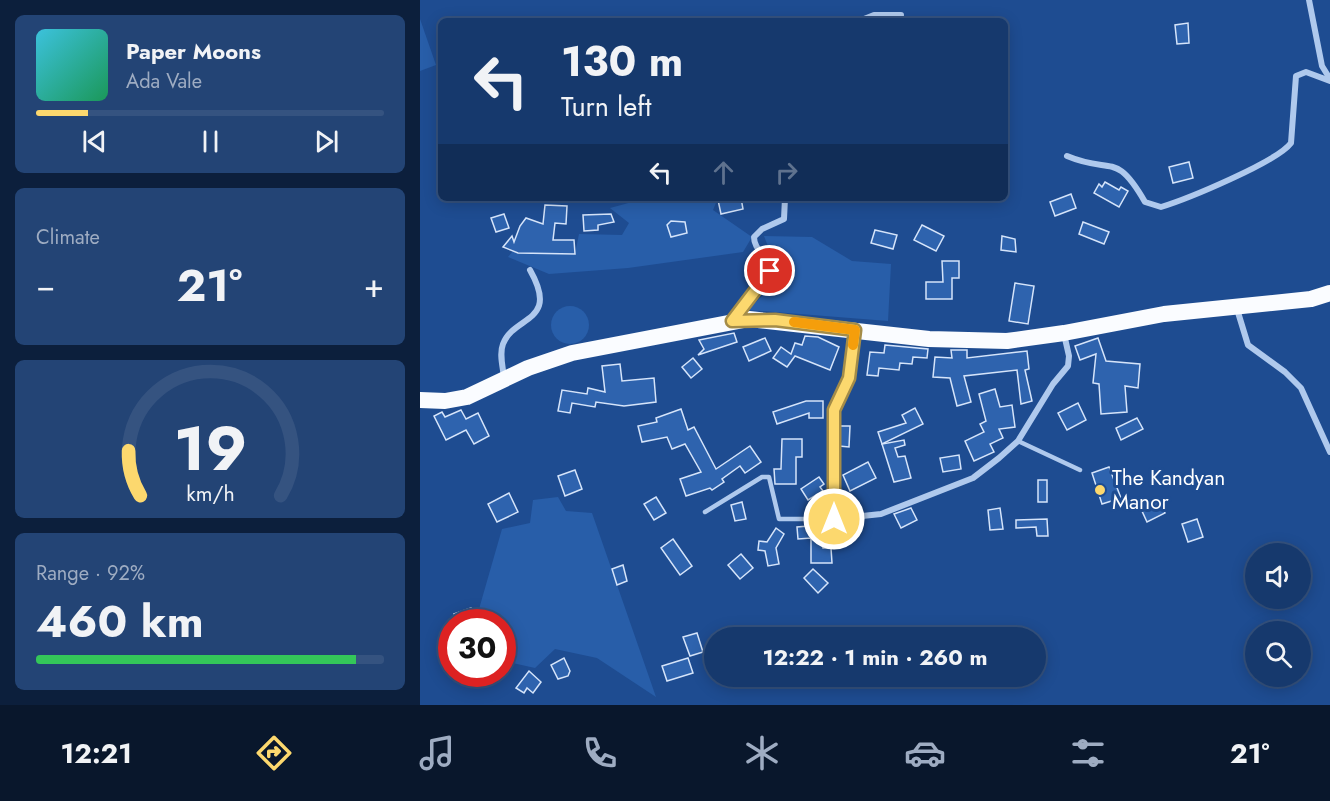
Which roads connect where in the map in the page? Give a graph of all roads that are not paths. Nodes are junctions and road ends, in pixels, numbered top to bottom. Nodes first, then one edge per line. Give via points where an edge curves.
1 (1309, 0) edge
2 (901, 15) dead end
3 (866, 18) edge
4 (1330, 80) edge
5 (1067, 156) dead end
6 (785, 201) edge
7 (530, 270) dead end
8 (1330, 293) edge
9 (1236, 306) junction
10 (732, 321) junction
11 (855, 330) junction
12 (1064, 333) junction
13 (504, 380) junction
14 (420, 400) edge
15 (1018, 441) junction
16 (1330, 452) edge
17 (1080, 470) dead end
18 (705, 512) dead end
19 (834, 519) junction

1 - 4 street via 1322,66
2 - 3 street
4 - 5 street via 1306,72 1296,76 1291,143 1287,148 1161,207 1145,202 1129,176 1116,165 1086,163
6 - 10 street via 784,219 754,237 770,271
7 - 13 street via 538,284 539,303 531,319 502,345
8 - 9 highway via 1311,299
9 - 12 highway via 1164,314
9 - 16 street via 1248,345 1301,388
10 - 11 highway via 775,320
10 - 13 highway via 572,353 541,362
11 - 12 highway via 961,341
11 - 19 street via 849,378 834,410
12 - 15 street via 1068,366
13 - 14 highway via 467,397
15 - 17 lane
15 - 19 street via 973,478 881,514
18 - 19 lane via 762,477 769,477 779,519

